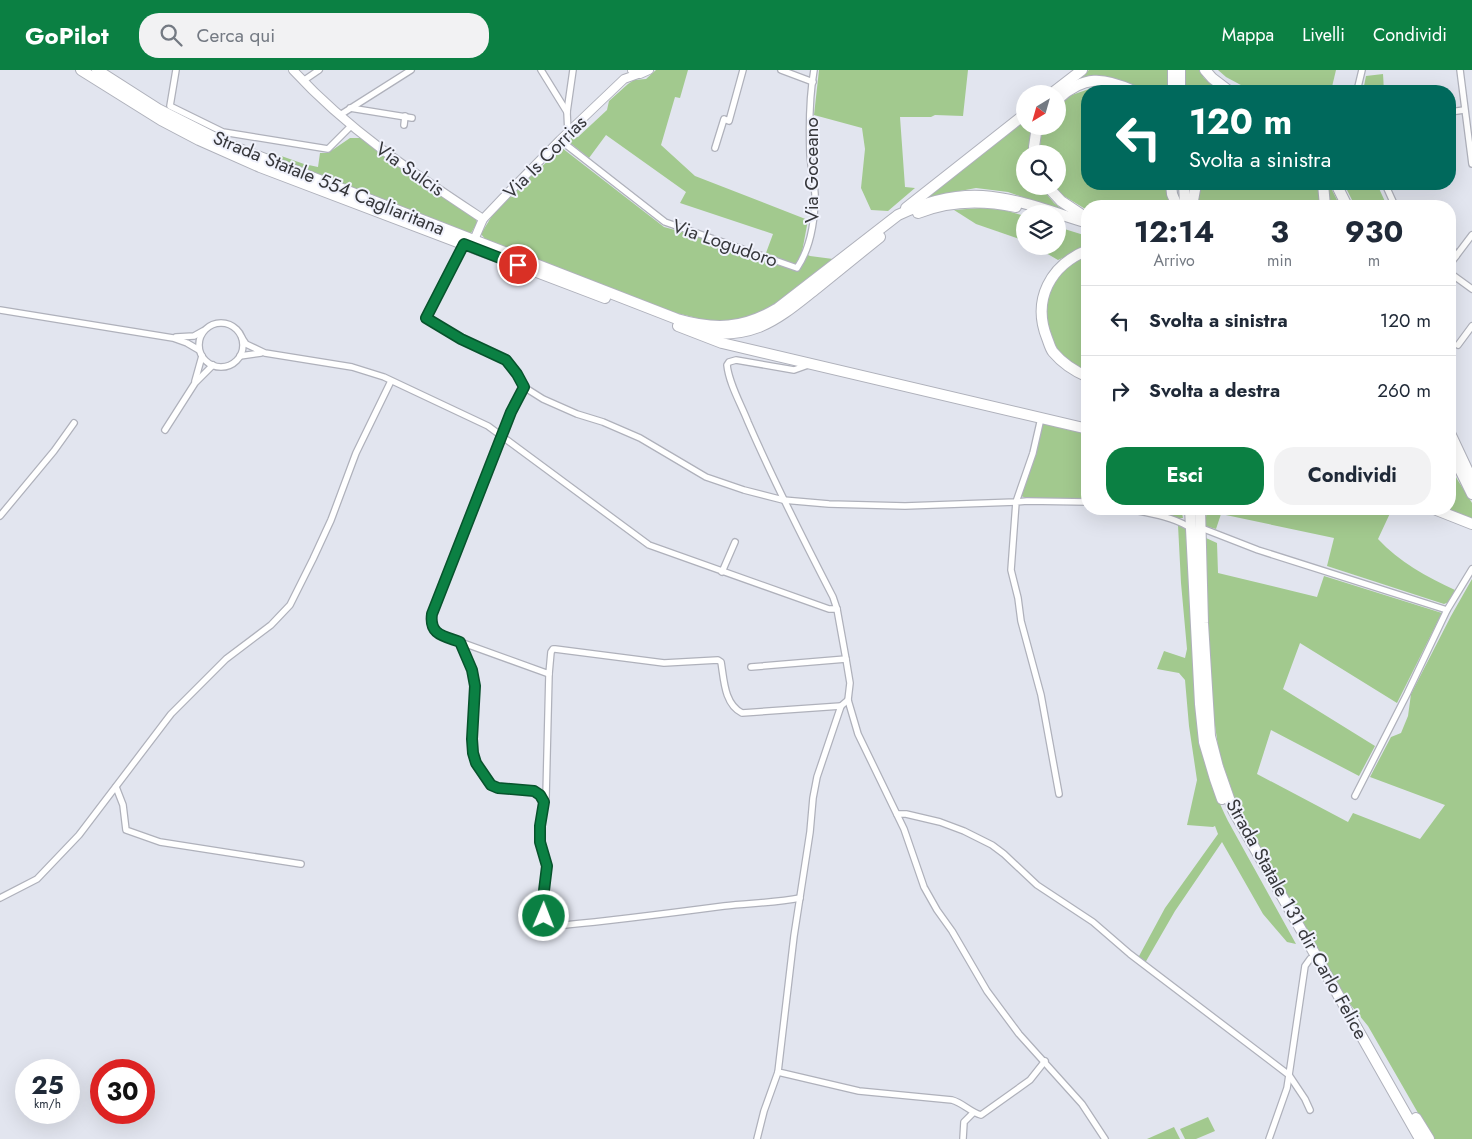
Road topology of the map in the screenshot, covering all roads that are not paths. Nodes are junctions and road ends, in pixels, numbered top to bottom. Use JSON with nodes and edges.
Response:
{"nodes":[{"id":1,"x":80,"y":70,"type":"edge"},
{"id":2,"x":97,"y":70,"type":"edge"},
{"id":3,"x":104,"y":70,"type":"edge"},
{"id":4,"x":176,"y":70,"type":"edge"},
{"id":5,"x":293,"y":70,"type":"edge"},
{"id":6,"x":319,"y":70,"type":"edge"},
{"id":7,"x":410,"y":70,"type":"edge"},
{"id":8,"x":541,"y":70,"type":"edge"},
{"id":9,"x":573,"y":70,"type":"edge"},
{"id":10,"x":628,"y":70,"type":"edge"},
{"id":11,"x":649,"y":70,"type":"edge"},
{"id":12,"x":744,"y":70,"type":"edge"},
{"id":13,"x":781,"y":70,"type":"edge"},
{"id":14,"x":814,"y":70,"type":"edge"},
{"id":15,"x":1082,"y":70,"type":"edge"},
{"id":16,"x":1172,"y":70,"type":"edge"},
{"id":17,"x":1180,"y":70,"type":"edge"},
{"id":18,"x":1205,"y":70,"type":"edge"},
{"id":19,"x":1362,"y":70,"type":"edge"},
{"id":20,"x":1460,"y":70,"type":"edge"},
{"id":21,"x":635,"y":72,"type":"edge"},
{"id":22,"x":624,"y":79,"type":"junction"},
{"id":23,"x":303,"y":80,"type":"junction"},
{"id":24,"x":813,"y":82,"type":"junction"},
{"id":25,"x":1063,"y":85,"type":"edge"},
{"id":26,"x":1121,"y":85,"type":"edge"},
{"id":27,"x":1173,"y":85,"type":"edge"},
{"id":28,"x":1180,"y":85,"type":"edge"},
{"id":29,"x":1221,"y":85,"type":"edge"},
{"id":30,"x":1358,"y":85,"type":"edge"},
{"id":31,"x":123,"y":87,"type":"junction"},
{"id":32,"x":1066,"y":91,"type":"edge"},
{"id":33,"x":350,"y":108,"type":"junction"},
{"id":34,"x":1464,"y":110,"type":"junction"},
{"id":35,"x":1456,"y":111,"type":"edge"},
{"id":36,"x":567,"y":112,"type":"junction"},
{"id":37,"x":340,"y":115,"type":"junction"},
{"id":38,"x":405,"y":116,"type":"junction"},
{"id":39,"x":412,"y":118,"type":"dead end"},
{"id":40,"x":1016,"y":121,"type":"edge"},
{"id":41,"x":404,"y":125,"type":"dead end"},
{"id":42,"x":351,"y":126,"type":"junction"},
{"id":43,"x":568,"y":133,"type":"junction"},
{"id":44,"x":1470,"y":134,"type":"edge"},
{"id":45,"x":560,"y":140,"type":"junction"},
{"id":46,"x":715,"y":148,"type":"dead end"},
{"id":47,"x":1472,"y":164,"type":"edge"},
{"id":48,"x":1055,"y":195,"type":"edge"},
{"id":49,"x":1016,"y":207,"type":"edge"},
{"id":50,"x":898,"y":216,"type":"junction"},
{"id":51,"x":1081,"y":216,"type":"edge"},
{"id":52,"x":484,"y":219,"type":"junction"},
{"id":53,"x":1081,"y":219,"type":"edge"},
{"id":54,"x":1066,"y":223,"type":"edge"},
{"id":55,"x":1081,"y":228,"type":"edge"},
{"id":56,"x":1472,"y":235,"type":"edge"},
{"id":57,"x":469,"y":242,"type":"junction"},
{"id":58,"x":1081,"y":253,"type":"edge"},
{"id":59,"x":1456,"y":256,"type":"edge"},
{"id":60,"x":797,"y":268,"type":"joint"},
{"id":61,"x":1456,"y":277,"type":"edge"},
{"id":62,"x":1472,"y":289,"type":"edge"},
{"id":63,"x":0,"y":310,"type":"edge"},
{"id":64,"x":678,"y":326,"type":"junction"},
{"id":65,"x":1472,"y":326,"type":"edge"},
{"id":66,"x":204,"y":330,"type":"junction"},
{"id":67,"x":174,"y":338,"type":"junction"},
{"id":68,"x":242,"y":338,"type":"junction"},
{"id":69,"x":1458,"y":345,"type":"dead end"},
{"id":70,"x":265,"y":352,"type":"junction"},
{"id":71,"x":201,"y":353,"type":"junction"},
{"id":72,"x":240,"y":356,"type":"junction"},
{"id":73,"x":812,"y":364,"type":"junction"},
{"id":74,"x":213,"y":365,"type":"junction"},
{"id":75,"x":1081,"y":374,"type":"edge"},
{"id":76,"x":391,"y":381,"type":"junction"},
{"id":77,"x":194,"y":383,"type":"junction"},
{"id":78,"x":524,"y":387,"type":"junction"},
{"id":79,"x":1041,"y":418,"type":"junction"},
{"id":80,"x":74,"y":423,"type":"dead end"},
{"id":81,"x":1081,"y":427,"type":"edge"},
{"id":82,"x":165,"y":430,"type":"dead end"},
{"id":83,"x":503,"y":436,"type":"junction"},
{"id":84,"x":1456,"y":446,"type":"edge"},
{"id":85,"x":1456,"y":462,"type":"edge"},
{"id":86,"x":1472,"y":480,"type":"edge"},
{"id":87,"x":1472,"y":494,"type":"edge"},
{"id":88,"x":783,"y":500,"type":"junction"},
{"id":89,"x":1016,"y":502,"type":"junction"},
{"id":90,"x":1081,"y":502,"type":"edge"},
{"id":91,"x":1153,"y":515,"type":"edge"},
{"id":92,"x":1190,"y":515,"type":"edge"},
{"id":93,"x":1201,"y":515,"type":"edge"},
{"id":94,"x":1449,"y":515,"type":"edge"},
{"id":95,"x":0,"y":516,"type":"edge"},
{"id":96,"x":1472,"y":524,"type":"edge"},
{"id":97,"x":1187,"y":526,"type":"dead end"},
{"id":98,"x":1204,"y":529,"type":"dead end"},
{"id":99,"x":735,"y":542,"type":"dead end"},
{"id":100,"x":1472,"y":569,"type":"edge"},
{"id":101,"x":722,"y":572,"type":"junction"},
{"id":102,"x":837,"y":609,"type":"junction"},
{"id":103,"x":1447,"y":610,"type":"junction"},
{"id":104,"x":460,"y":642,"type":"junction"},
{"id":105,"x":846,"y":659,"type":"junction"},
{"id":106,"x":751,"y":667,"type":"dead end"},
{"id":107,"x":549,"y":674,"type":"junction"},
{"id":108,"x":848,"y":700,"type":"junction"},
{"id":109,"x":841,"y":706,"type":"junction"},
{"id":110,"x":116,"y":787,"type":"junction"},
{"id":111,"x":1059,"y":794,"type":"dead end"},
{"id":112,"x":1356,"y":796,"type":"dead end"},
{"id":113,"x":544,"y":802,"type":"junction"},
{"id":114,"x":898,"y":814,"type":"junction"},
{"id":115,"x":300,"y":864,"type":"dead end"},
{"id":116,"x":0,"y":898,"type":"edge"},
{"id":117,"x":800,"y":898,"type":"junction"},
{"id":118,"x":1310,"y":959,"type":"junction"},
{"id":119,"x":1045,"y":1061,"type":"junction"},
{"id":120,"x":778,"y":1072,"type":"junction"},
{"id":121,"x":1289,"y":1076,"type":"junction"},
{"id":122,"x":1389,"y":1083,"type":"junction"},
{"id":123,"x":1310,"y":1110,"type":"dead end"},
{"id":124,"x":973,"y":1113,"type":"junction"},
{"id":125,"x":756,"y":1139,"type":"edge"},
{"id":126,"x":963,"y":1139,"type":"edge"},
{"id":127,"x":1105,"y":1139,"type":"edge"},
{"id":128,"x":1270,"y":1139,"type":"edge"},
{"id":129,"x":1413,"y":1139,"type":"edge"},
{"id":130,"x":1420,"y":1139,"type":"edge"},
{"id":131,"x":1429,"y":1139,"type":"edge"}],
"edges":[{"from":1,"to":57,"type":"highway","name":"Strada Statale 554 Cagliaritana"},
{"from":2,"to":31,"type":"highway","name":"Strada Statale 554 Cagliaritana"},
{"from":3,"to":31,"type":"highway"},
{"from":4,"to":42,"type":"street"},
{"from":5,"to":23,"type":"street","name":"Via Sulcis"},
{"from":6,"to":23,"type":"street"},
{"from":7,"to":33,"type":"street"},
{"from":8,"to":36,"type":"street"},
{"from":9,"to":36,"type":"street"},
{"from":10,"to":22,"type":"street","name":"Via Is Corrias"},
{"from":11,"to":21,"type":"street","name":"Via Is Corrias"},
{"from":12,"to":46,"type":"street"},
{"from":13,"to":24,"type":"street"},
{"from":14,"to":24,"type":"street","name":"Via Goceano"},
{"from":15,"to":25,"type":"highway"},
{"from":16,"to":27,"type":"highway"},
{"from":17,"to":28,"type":"highway"},
{"from":18,"to":29,"type":"highway"},
{"from":19,"to":30,"type":"street"},
{"from":20,"to":34,"type":"street"},
{"from":21,"to":22,"type":"street","name":"Via Is Corrias"},
{"from":22,"to":43,"type":"street","name":"Via Is Corrias"},
{"from":23,"to":37,"type":"street","name":"Via Sulcis"},
{"from":24,"to":60,"type":"street","name":"Via Goceano"},
{"from":26,"to":32,"type":"highway"},
{"from":31,"to":57,"type":"highway","name":"Strada Statale 554 Cagliaritana"},
{"from":33,"to":37,"type":"street"},
{"from":33,"to":38,"type":"street"},
{"from":34,"to":35,"type":"street"},
{"from":34,"to":44,"type":"street"},
{"from":36,"to":43,"type":"street"},
{"from":37,"to":42,"type":"street","name":"Via Sulcis"},
{"from":38,"to":39,"type":"street"},
{"from":38,"to":41,"type":"street"},
{"from":40,"to":50,"type":"highway"},
{"from":42,"to":52,"type":"street","name":"Via Sulcis"},
{"from":43,"to":45,"type":"street","name":"Via Is Corrias"},
{"from":44,"to":47,"type":"street"},
{"from":45,"to":52,"type":"street","name":"Via Is Corrias"},
{"from":45,"to":60,"type":"street","name":"Via Logudoro"},
{"from":48,"to":51,"type":"highway"},
{"from":49,"to":64,"type":"highway","name":"Strada Statale 554 Cagliaritana"},
{"from":50,"to":53,"type":"highway","name":"Strada Statale 554 Cagliaritana"},
{"from":50,"to":57,"type":"highway","name":"Strada Statale 554 Cagliaritana"},
{"from":52,"to":57,"type":"street","name":"Via Is Corrias"},
{"from":54,"to":55,"type":"highway"},
{"from":56,"to":59,"type":"street"},
{"from":57,"to":64,"type":"highway","name":"Strada Statale 554 Cagliaritana"},
{"from":57,"to":78,"type":"street"},
{"from":58,"to":75,"type":"highway"},
{"from":61,"to":62,"type":"street"},
{"from":63,"to":67,"type":"street"},
{"from":64,"to":73,"type":"highway"},
{"from":65,"to":69,"type":"street"},
{"from":66,"to":67,"type":"street"},
{"from":66,"to":68,"type":"street"},
{"from":66,"to":71,"type":"street"},
{"from":67,"to":71,"type":"street"},
{"from":68,"to":70,"type":"street"},
{"from":68,"to":72,"type":"street"},
{"from":70,"to":72,"type":"street"},
{"from":70,"to":76,"type":"street"},
{"from":71,"to":74,"type":"street"},
{"from":71,"to":77,"type":"street"},
{"from":72,"to":74,"type":"street"},
{"from":73,"to":79,"type":"highway"},
{"from":73,"to":88,"type":"street"},
{"from":74,"to":77,"type":"street"},
{"from":76,"to":83,"type":"street"},
{"from":76,"to":110,"type":"street"},
{"from":77,"to":82,"type":"street"},
{"from":78,"to":83,"type":"street"},
{"from":78,"to":88,"type":"street"},
{"from":79,"to":81,"type":"highway"},
{"from":79,"to":89,"type":"street"},
{"from":80,"to":95,"type":"street"},
{"from":83,"to":101,"type":"street"},
{"from":83,"to":104,"type":"street"},
{"from":84,"to":86,"type":"highway"},
{"from":85,"to":87,"type":"highway"},
{"from":88,"to":89,"type":"street"},
{"from":88,"to":102,"type":"street"},
{"from":89,"to":90,"type":"street"},
{"from":89,"to":111,"type":"street"},
{"from":91,"to":97,"type":"street"},
{"from":92,"to":118,"type":"highway","name":"Strada Statale 131 dir Carlo Felice"},
{"from":93,"to":122,"type":"highway","name":"Strada Statale 131 dir Carlo Felice"},
{"from":94,"to":96,"type":"highway"},
{"from":98,"to":103,"type":"street"},
{"from":99,"to":101,"type":"street"},
{"from":100,"to":103,"type":"street"},
{"from":101,"to":102,"type":"street"},
{"from":102,"to":105,"type":"street"},
{"from":103,"to":112,"type":"street"},
{"from":104,"to":107,"type":"street"},
{"from":104,"to":113,"type":"street"},
{"from":105,"to":106,"type":"street"},
{"from":105,"to":108,"type":"street"},
{"from":107,"to":109,"type":"street"},
{"from":107,"to":113,"type":"street"},
{"from":108,"to":109,"type":"street"},
{"from":108,"to":114,"type":"street"},
{"from":109,"to":117,"type":"street"},
{"from":110,"to":115,"type":"street"},
{"from":110,"to":116,"type":"street"},
{"from":113,"to":117,"type":"street"},
{"from":114,"to":119,"type":"street"},
{"from":114,"to":121,"type":"street"},
{"from":117,"to":120,"type":"street"},
{"from":118,"to":121,"type":"street"},
{"from":118,"to":129,"type":"highway","name":"Strada Statale 131 dir Carlo Felice"},
{"from":119,"to":124,"type":"street"},
{"from":119,"to":127,"type":"street"},
{"from":120,"to":124,"type":"street"},
{"from":120,"to":125,"type":"street"},
{"from":121,"to":123,"type":"street"},
{"from":121,"to":128,"type":"street"},
{"from":122,"to":130,"type":"highway","name":"Strada Statale 131 dir Carlo Felice"},
{"from":122,"to":131,"type":"highway"},
{"from":124,"to":126,"type":"street"}]}
